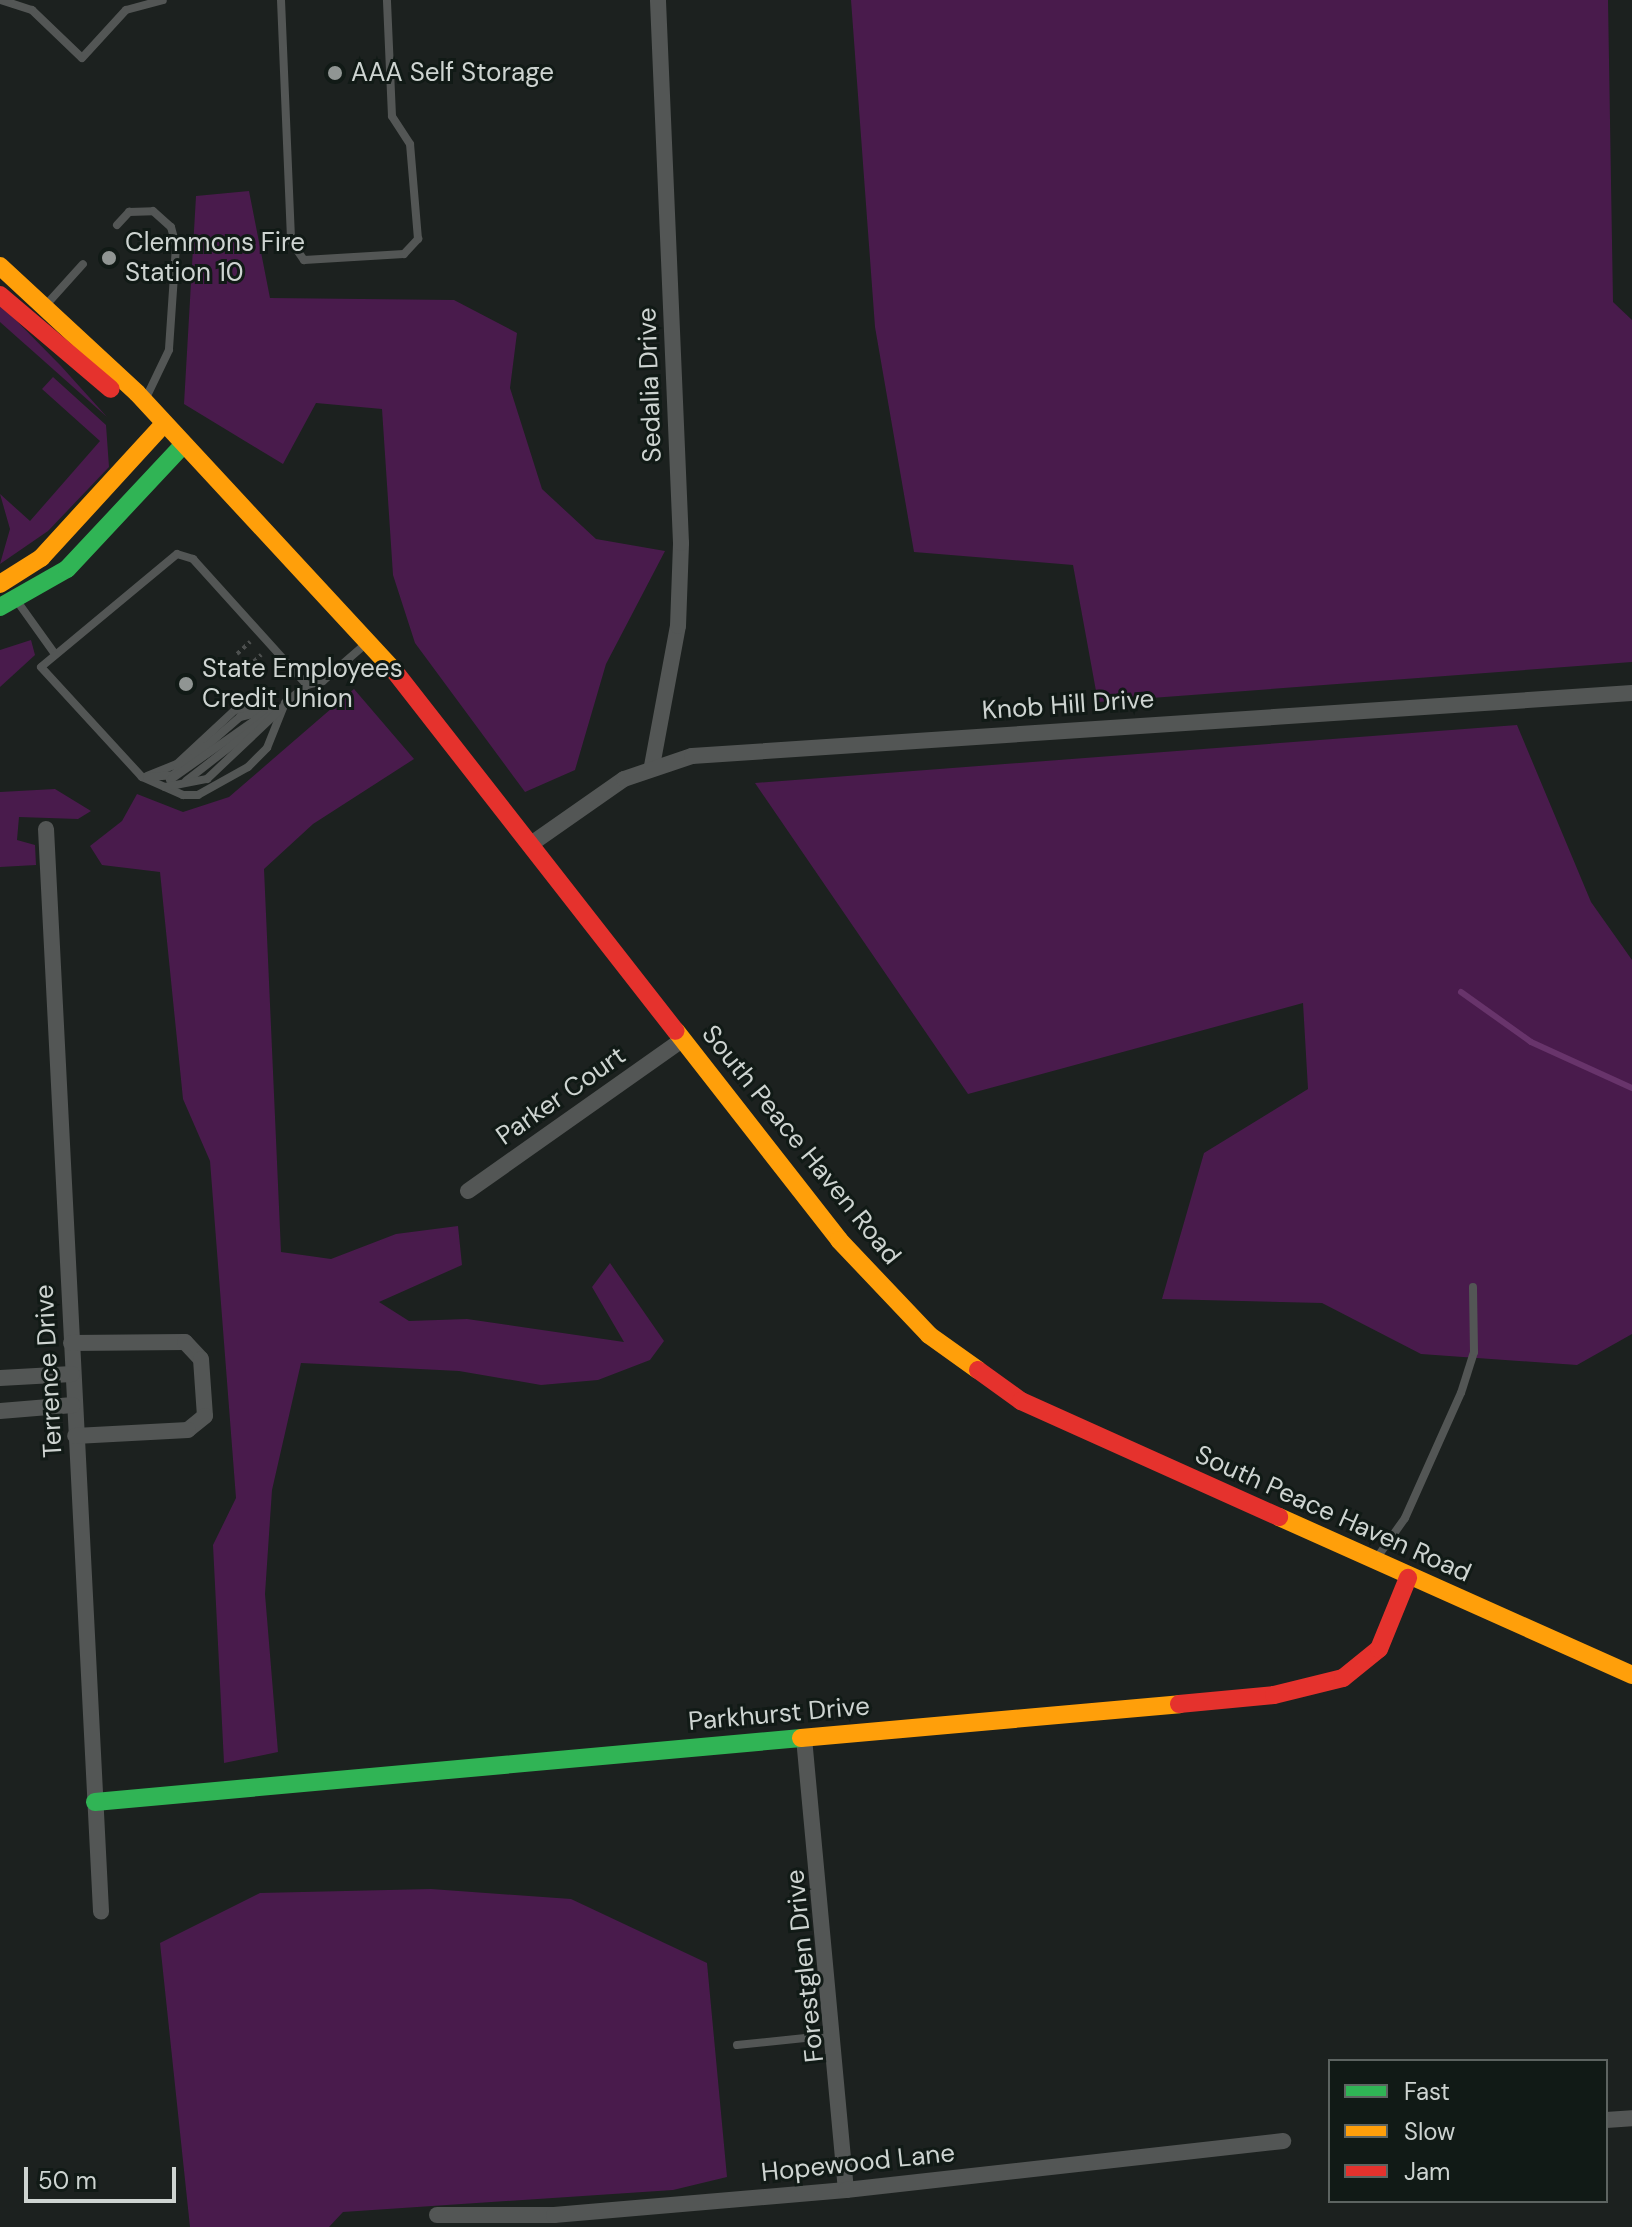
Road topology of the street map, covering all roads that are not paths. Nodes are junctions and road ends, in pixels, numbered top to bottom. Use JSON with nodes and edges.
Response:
{"nodes":[{"id":1,"x":1,"y":0,"type":"edge"},
{"id":2,"x":163,"y":0,"type":"edge"},
{"id":3,"x":281,"y":0,"type":"edge"},
{"id":4,"x":387,"y":0,"type":"edge"},
{"id":5,"x":658,"y":0,"type":"edge"},
{"id":6,"x":117,"y":225,"type":"dead end"},
{"id":7,"x":83,"y":264,"type":"dead end"},
{"id":8,"x":0,"y":266,"type":"edge"},
{"id":9,"x":0,"y":295,"type":"edge"},
{"id":10,"x":45,"y":306,"type":"junction"},
{"id":11,"x":31,"y":321,"type":"junction"},
{"id":12,"x":140,"y":406,"type":"junction"},
{"id":13,"x":162,"y":426,"type":"junction"},
{"id":14,"x":182,"y":446,"type":"junction"},
{"id":15,"x":0,"y":584,"type":"edge"},
{"id":16,"x":8,"y":604,"type":"edge"},
{"id":17,"x":370,"y":640,"type":"junction"},
{"id":18,"x":55,"y":654,"type":"junction"},
{"id":19,"x":307,"y":685,"type":"junction"},
{"id":20,"x":1632,"y":693,"type":"edge"},
{"id":21,"x":285,"y":703,"type":"junction"},
{"id":22,"x":652,"y":766,"type":"junction"},
{"id":23,"x":142,"y":777,"type":"junction"},
{"id":24,"x":46,"y":829,"type":"dead end"},
{"id":25,"x":531,"y":844,"type":"junction"},
{"id":26,"x":681,"y":1041,"type":"junction"},
{"id":27,"x":468,"y":1191,"type":"dead end"},
{"id":28,"x":1473,"y":1287,"type":"dead end"},
{"id":29,"x":71,"y":1343,"type":"junction"},
{"id":30,"x":72,"y":1374,"type":"junction"},
{"id":31,"x":0,"y":1378,"type":"edge"},
{"id":32,"x":73,"y":1405,"type":"junction"},
{"id":33,"x":0,"y":1411,"type":"edge"},
{"id":34,"x":75,"y":1436,"type":"junction"},
{"id":35,"x":1374,"y":1562,"type":"junction"},
{"id":36,"x":1408,"y":1578,"type":"junction"},
{"id":37,"x":1632,"y":1675,"type":"edge"},
{"id":38,"x":804,"y":1738,"type":"junction"},
{"id":39,"x":95,"y":1802,"type":"junction"},
{"id":40,"x":101,"y":1912,"type":"dead end"},
{"id":41,"x":837,"y":2034,"type":"junction"},
{"id":42,"x":737,"y":2045,"type":"dead end"},
{"id":43,"x":1632,"y":2118,"type":"edge"},
{"id":44,"x":1608,"y":2120,"type":"edge"},
{"id":45,"x":1283,"y":2141,"type":"dead end"},
{"id":46,"x":846,"y":2190,"type":"junction"},
{"id":47,"x":437,"y":2215,"type":"dead end"}],
"edges":[{"from":1,"to":2,"type":"lane"},
{"from":3,"to":4,"type":"lane"},
{"from":5,"to":22,"type":"street","name":"Sedalia Drive"},
{"from":6,"to":12,"type":"lane"},
{"from":7,"to":10,"type":"lane"},
{"from":8,"to":10,"type":"main road","name":"South Peace Haven Road"},
{"from":9,"to":11,"type":"main road","name":"South Peace Haven Road"},
{"from":10,"to":11,"type":"lane"},
{"from":10,"to":12,"type":"main road","name":"South Peace Haven Road"},
{"from":11,"to":12,"type":"main road","name":"South Peace Haven Road"},
{"from":12,"to":13,"type":"main road","name":"South Peace Haven Road"},
{"from":13,"to":14,"type":"main road","name":"South Peace Haven Road"},
{"from":13,"to":15,"type":"main road"},
{"from":14,"to":16,"type":"main road"},
{"from":14,"to":17,"type":"main road","name":"South Peace Haven Road"},
{"from":16,"to":18,"type":"lane"},
{"from":17,"to":19,"type":"lane"},
{"from":17,"to":25,"type":"main road","name":"South Peace Haven Road"},
{"from":18,"to":19,"type":"lane"},
{"from":18,"to":23,"type":"lane"},
{"from":19,"to":21,"type":"lane"},
{"from":20,"to":22,"type":"street","name":"Knob Hill Drive"},
{"from":21,"to":23,"type":"lane"},
{"from":21,"to":23,"type":"lane"},
{"from":21,"to":23,"type":"lane"},
{"from":21,"to":23,"type":"lane"},
{"from":22,"to":25,"type":"street","name":"Knob Hill Drive"},
{"from":24,"to":29,"type":"street","name":"Terrence Drive"},
{"from":25,"to":26,"type":"main road","name":"South Peace Haven Road"},
{"from":26,"to":27,"type":"street","name":"Parker Court"},
{"from":26,"to":35,"type":"main road","name":"South Peace Haven Road"},
{"from":28,"to":35,"type":"lane"},
{"from":29,"to":30,"type":"street","name":"Terrence Drive"},
{"from":29,"to":34,"type":"street"},
{"from":30,"to":31,"type":"street"},
{"from":30,"to":32,"type":"street","name":"Terrence Drive"},
{"from":32,"to":33,"type":"street"},
{"from":32,"to":34,"type":"street","name":"Terrence Drive"},
{"from":34,"to":39,"type":"street","name":"Terrence Drive"},
{"from":35,"to":36,"type":"main road","name":"South Peace Haven Road"},
{"from":36,"to":37,"type":"main road","name":"South Peace Haven Road"},
{"from":36,"to":38,"type":"main road","name":"Parkhurst Drive"},
{"from":38,"to":39,"type":"main road","name":"Parkhurst Drive"},
{"from":38,"to":41,"type":"street","name":"Forestglen Drive"},
{"from":39,"to":40,"type":"street","name":"Terrence Drive"},
{"from":41,"to":42,"type":"lane"},
{"from":41,"to":46,"type":"street","name":"Forestglen Drive"},
{"from":43,"to":44,"type":"street"},
{"from":45,"to":46,"type":"street","name":"Hopewood Lane"},
{"from":46,"to":47,"type":"street","name":"Hopewood Lane"}]}
